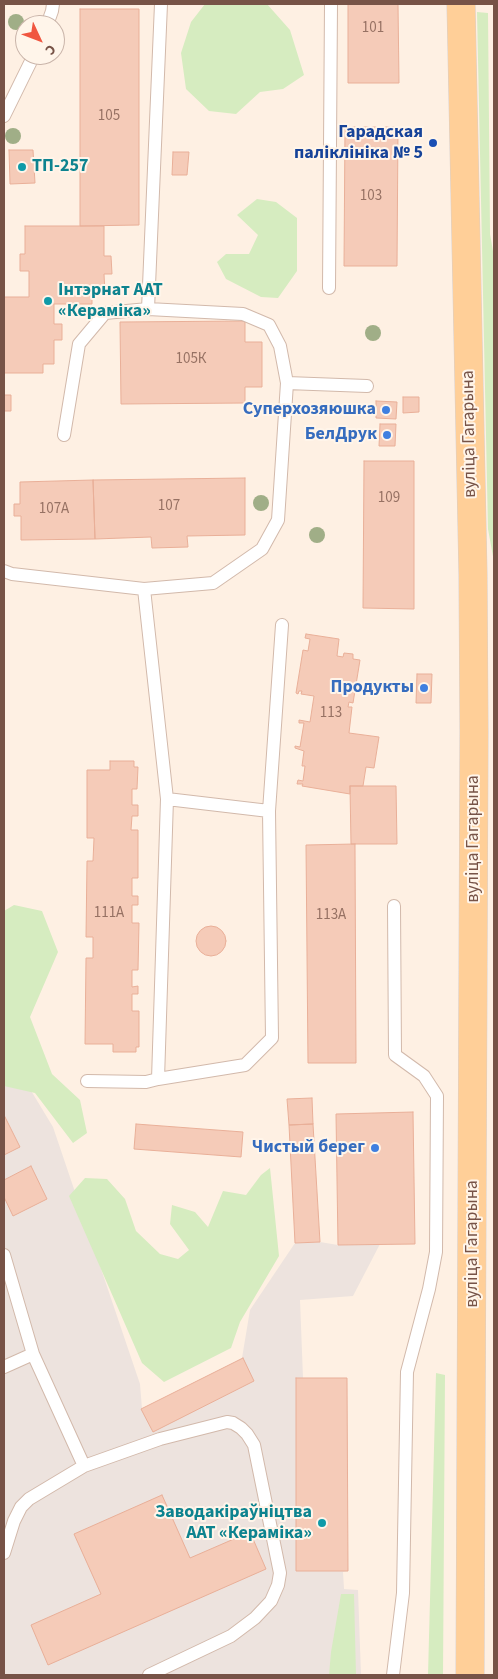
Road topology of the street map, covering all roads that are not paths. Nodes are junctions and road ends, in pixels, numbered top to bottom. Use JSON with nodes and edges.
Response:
{"nodes":[{"id":1,"x":161,"y":4,"type":"edge"},
{"id":2,"x":331,"y":4,"type":"edge"},
{"id":3,"x":461,"y":4,"type":"edge"},
{"id":4,"x":29,"y":65,"type":"edge"},
{"id":5,"x":4,"y":116,"type":"edge"},
{"id":6,"x":329,"y":288,"type":"dead end"},
{"id":7,"x":148,"y":309,"type":"junction"},
{"id":8,"x":287,"y":383,"type":"junction"},
{"id":9,"x":367,"y":386,"type":"dead end"},
{"id":10,"x":64,"y":435,"type":"dead end"},
{"id":11,"x":4,"y":571,"type":"edge"},
{"id":12,"x":144,"y":589,"type":"junction"},
{"id":13,"x":282,"y":624,"type":"dead end"},
{"id":14,"x":484,"y":732,"type":"edge"},
{"id":15,"x":168,"y":799,"type":"junction"},
{"id":16,"x":269,"y":811,"type":"junction"},
{"id":17,"x":394,"y":906,"type":"dead end"},
{"id":18,"x":158,"y":1079,"type":"junction"},
{"id":19,"x":88,"y":1081,"type":"dead end"},
{"id":20,"x":4,"y":1255,"type":"edge"},
{"id":21,"x":33,"y":1354,"type":"junction"},
{"id":22,"x":4,"y":1367,"type":"edge"},
{"id":23,"x":84,"y":1466,"type":"junction"},
{"id":24,"x":4,"y":1553,"type":"edge"},
{"id":25,"x":149,"y":1675,"type":"edge"},
{"id":26,"x":393,"y":1675,"type":"edge"},
{"id":27,"x":470,"y":1675,"type":"edge"}],
"edges":[{"from":1,"to":7,"type":"lane"},
{"from":2,"to":6,"type":"lane"},
{"from":3,"to":14,"type":"main road","name":"вуліца Гагарына"},
{"from":4,"to":5,"type":"lane"},
{"from":7,"to":8,"type":"lane"},
{"from":7,"to":10,"type":"lane"},
{"from":8,"to":9,"type":"lane"},
{"from":8,"to":12,"type":"lane"},
{"from":11,"to":12,"type":"lane"},
{"from":12,"to":15,"type":"lane"},
{"from":13,"to":16,"type":"lane"},
{"from":14,"to":27,"type":"main road","name":"вуліца Гагарына"},
{"from":15,"to":16,"type":"lane"},
{"from":15,"to":18,"type":"lane"},
{"from":16,"to":18,"type":"lane"},
{"from":17,"to":26,"type":"lane"},
{"from":18,"to":19,"type":"lane"},
{"from":20,"to":21,"type":"lane"},
{"from":21,"to":22,"type":"lane"},
{"from":21,"to":23,"type":"lane"},
{"from":23,"to":24,"type":"lane"},
{"from":23,"to":25,"type":"lane"}]}
